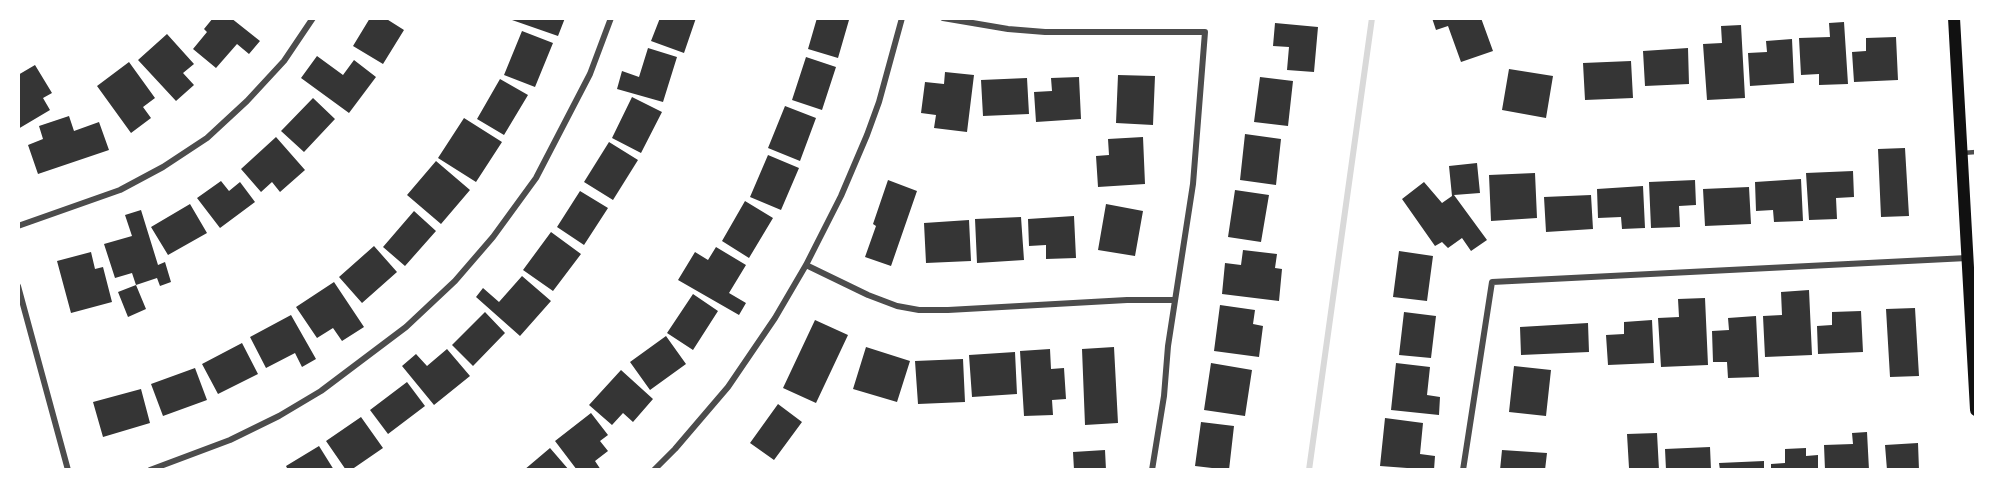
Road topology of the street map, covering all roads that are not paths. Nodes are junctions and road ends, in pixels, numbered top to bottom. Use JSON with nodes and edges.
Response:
{"nodes":[{"id":1,"x":313,"y":18,"type":"edge"},
{"id":2,"x":611,"y":18,"type":"edge"},
{"id":3,"x":902,"y":18,"type":"edge"},
{"id":4,"x":943,"y":18,"type":"edge"},
{"id":5,"x":1954,"y":18,"type":"edge"},
{"id":6,"x":1976,"y":152,"type":"edge"},
{"id":7,"x":1962,"y":153,"type":"junction"},
{"id":8,"x":18,"y":226,"type":"edge"},
{"id":9,"x":1967,"y":258,"type":"junction"},
{"id":10,"x":806,"y":265,"type":"junction"},
{"id":11,"x":18,"y":286,"type":"edge"},
{"id":12,"x":1175,"y":300,"type":"junction"},
{"id":13,"x":1976,"y":397,"type":"edge"},
{"id":14,"x":1976,"y":410,"type":"edge"},
{"id":15,"x":68,"y":470,"type":"edge"},
{"id":16,"x":150,"y":470,"type":"edge"},
{"id":17,"x":654,"y":470,"type":"edge"},
{"id":18,"x":1152,"y":470,"type":"edge"},
{"id":19,"x":1463,"y":470,"type":"edge"}],
"edges":[{"from":1,"to":8,"type":"street"},
{"from":2,"to":16,"type":"street"},
{"from":3,"to":10,"type":"street"},
{"from":4,"to":12,"type":"street"},
{"from":5,"to":7,"type":"main road"},
{"from":6,"to":7,"type":"lane"},
{"from":7,"to":9,"type":"main road"},
{"from":9,"to":13,"type":"main road"},
{"from":9,"to":19,"type":"street"},
{"from":10,"to":12,"type":"street"},
{"from":10,"to":17,"type":"street"},
{"from":11,"to":15,"type":"street"},
{"from":12,"to":18,"type":"street"},
{"from":13,"to":14,"type":"main road"}]}
